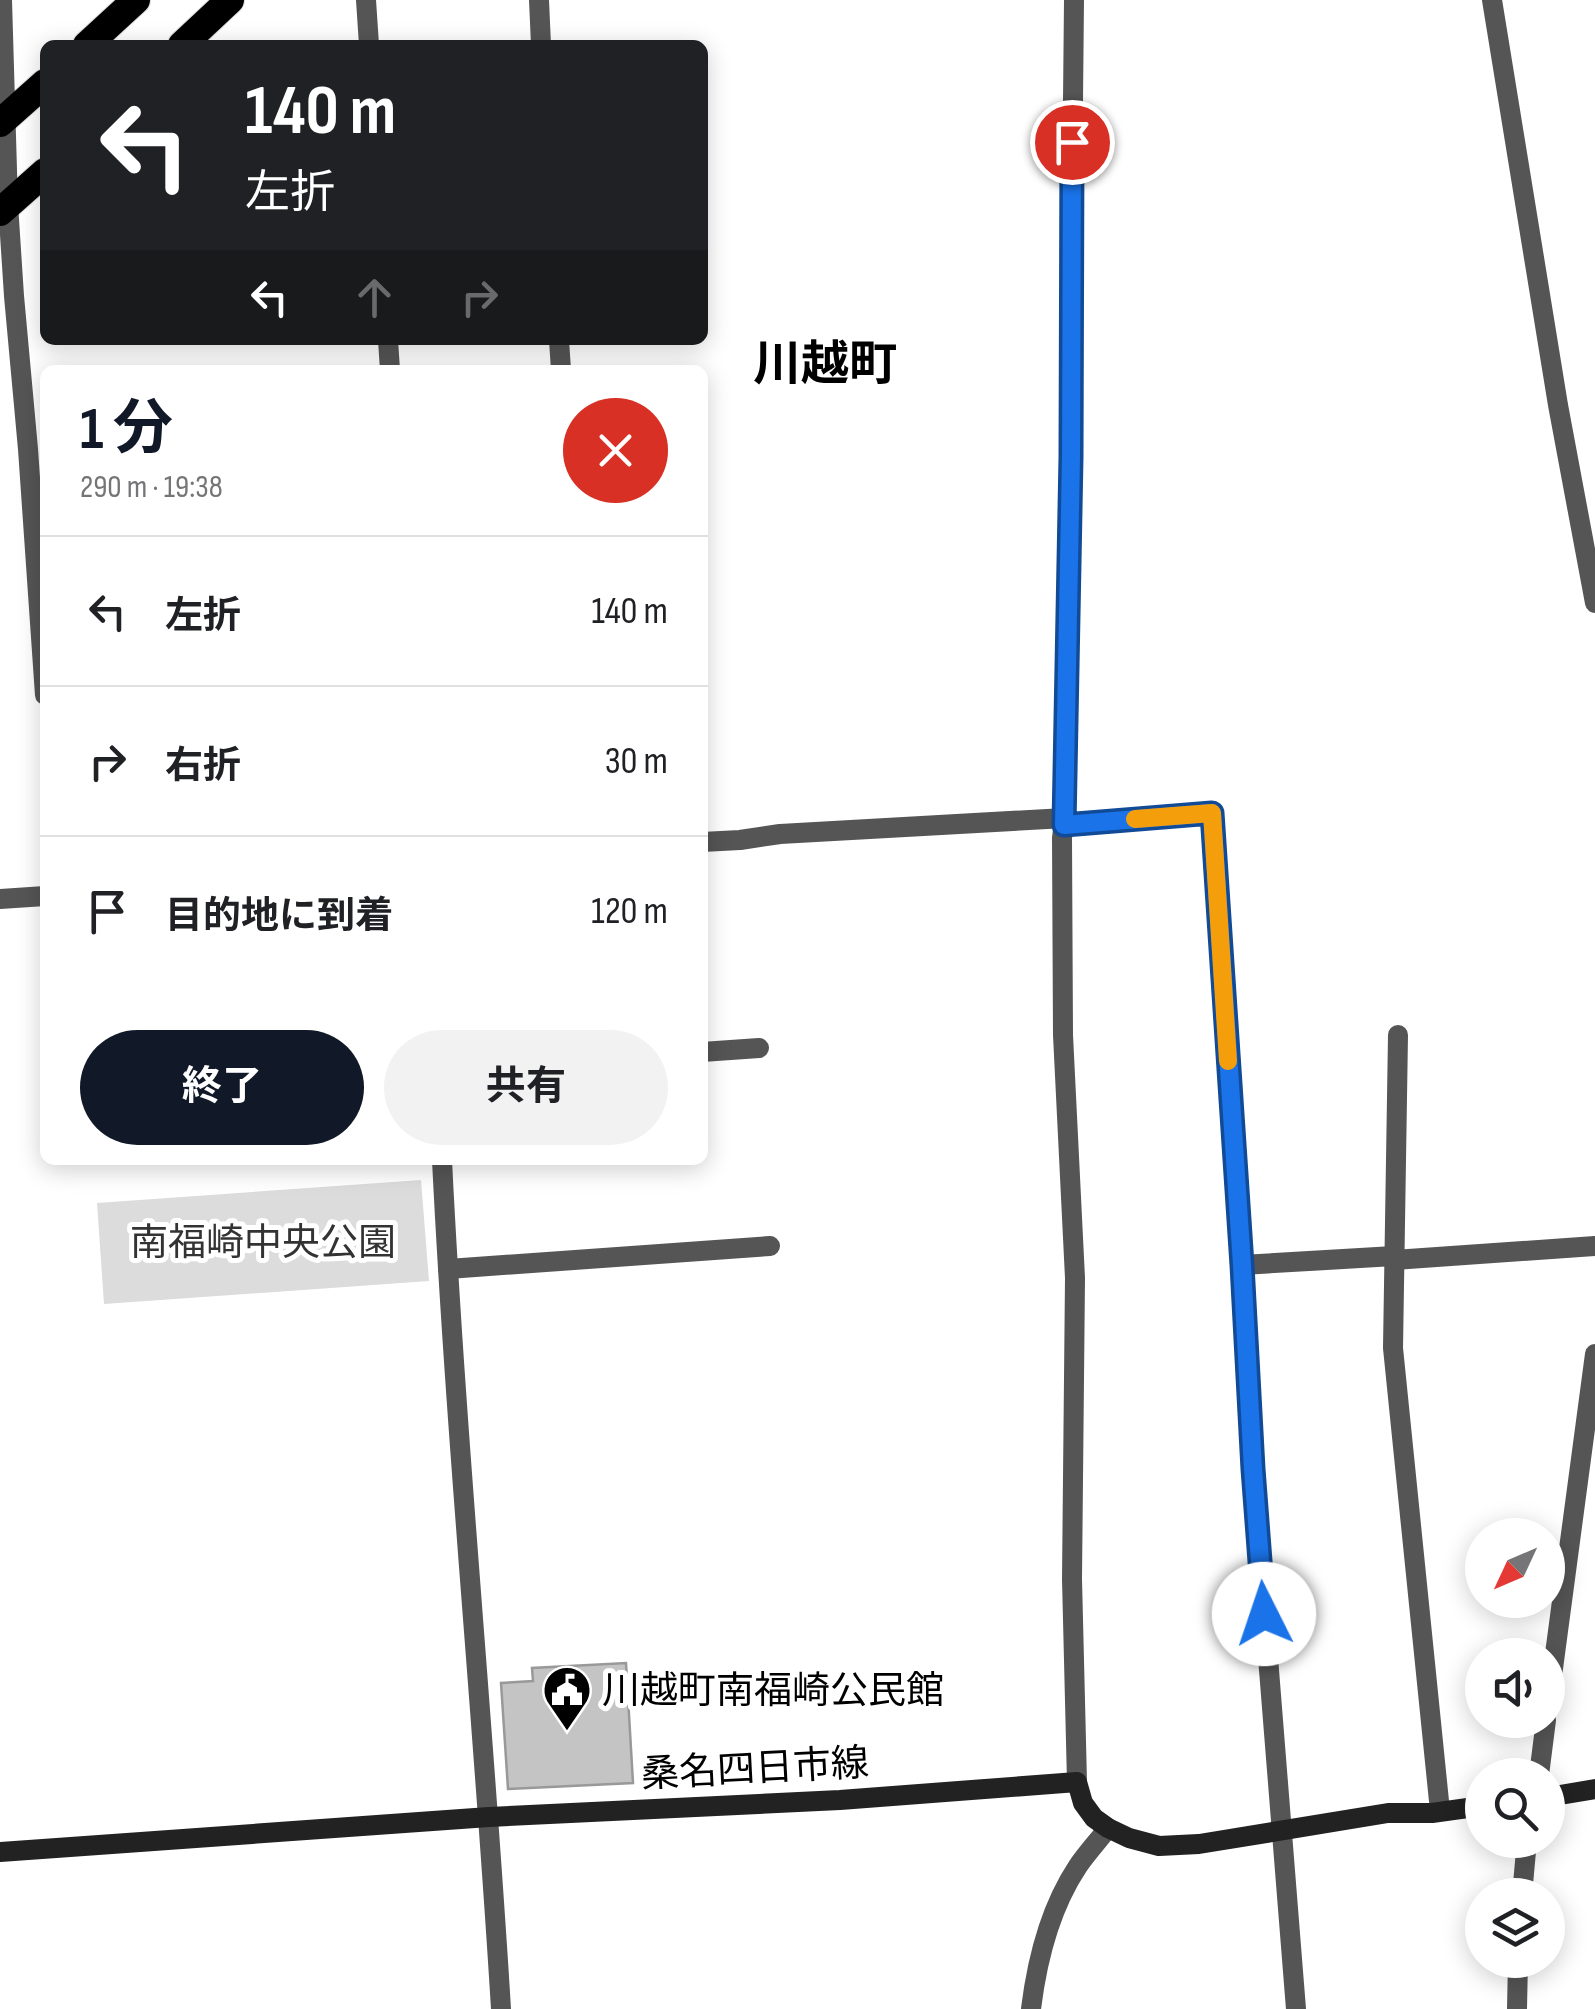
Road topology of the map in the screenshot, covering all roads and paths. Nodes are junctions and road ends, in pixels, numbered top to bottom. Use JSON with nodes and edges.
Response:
{"nodes":[{"id":1,"x":2,"y":0,"type":"edge"},
{"id":2,"x":136,"y":0,"type":"edge"},
{"id":3,"x":230,"y":0,"type":"edge"},
{"id":4,"x":366,"y":0,"type":"edge"},
{"id":5,"x":539,"y":0,"type":"edge"},
{"id":6,"x":1074,"y":0,"type":"edge"},
{"id":7,"x":1492,"y":0,"type":"edge"},
{"id":8,"x":92,"y":40,"type":"edge"},
{"id":9,"x":187,"y":40,"type":"edge"},
{"id":10,"x":369,"y":40,"type":"edge"},
{"id":11,"x":542,"y":40,"type":"edge"},
{"id":12,"x":40,"y":88,"type":"edge"},
{"id":13,"x":3,"y":121,"type":"edge"},
{"id":14,"x":40,"y":176,"type":"edge"},
{"id":15,"x":4,"y":208,"type":"edge"},
{"id":16,"x":37,"y":449,"type":"edge"},
{"id":17,"x":40,"y":542,"type":"edge"},
{"id":18,"x":1595,"y":604,"type":"edge"},
{"id":19,"x":1065,"y":821,"type":"junction"},
{"id":20,"x":708,"y":842,"type":"edge"},
{"id":21,"x":40,"y":896,"type":"edge"},
{"id":22,"x":0,"y":899,"type":"edge"},
{"id":23,"x":1398,"y":1036,"type":"dead end"},
{"id":24,"x":759,"y":1048,"type":"dead end"},
{"id":25,"x":708,"y":1052,"type":"edge"},
{"id":26,"x":442,"y":1165,"type":"edge"},
{"id":27,"x":770,"y":1246,"type":"dead end"},
{"id":28,"x":1595,"y":1246,"type":"edge"},
{"id":29,"x":1394,"y":1258,"type":"junction"},
{"id":30,"x":1242,"y":1265,"type":"junction"},
{"id":31,"x":448,"y":1269,"type":"junction"},
{"id":32,"x":1595,"y":1354,"type":"edge"},
{"id":33,"x":1557,"y":1638,"type":"edge"},
{"id":34,"x":1077,"y":1782,"type":"junction"},
{"id":35,"x":1595,"y":1788,"type":"edge"},
{"id":36,"x":1565,"y":1794,"type":"edge"},
{"id":37,"x":1465,"y":1808,"type":"edge"},
{"id":38,"x":1440,"y":1811,"type":"junction"},
{"id":39,"x":490,"y":1816,"type":"junction"},
{"id":40,"x":1108,"y":1828,"type":"junction"},
{"id":41,"x":1282,"y":1831,"type":"junction"},
{"id":42,"x":0,"y":1852,"type":"edge"},
{"id":43,"x":1518,"y":1978,"type":"edge"},
{"id":44,"x":501,"y":2009,"type":"edge"},
{"id":45,"x":1032,"y":2009,"type":"edge"},
{"id":46,"x":1296,"y":2009,"type":"edge"},
{"id":47,"x":1518,"y":2009,"type":"edge"}],
"edges":[{"from":1,"to":13,"type":"street"},
{"from":2,"to":8,"type":"highway"},
{"from":3,"to":9,"type":"highway"},
{"from":4,"to":10,"type":"street"},
{"from":5,"to":11,"type":"street"},
{"from":6,"to":19,"type":"street"},
{"from":7,"to":18,"type":"street"},
{"from":12,"to":13,"type":"highway"},
{"from":13,"to":15,"type":"street"},
{"from":14,"to":15,"type":"highway"},
{"from":15,"to":16,"type":"street"},
{"from":16,"to":17,"type":"street"},
{"from":19,"to":20,"type":"street"},
{"from":19,"to":30,"type":"street"},
{"from":19,"to":34,"type":"street"},
{"from":21,"to":22,"type":"street"},
{"from":23,"to":29,"type":"street"},
{"from":24,"to":25,"type":"street"},
{"from":26,"to":31,"type":"street"},
{"from":27,"to":31,"type":"street"},
{"from":28,"to":29,"type":"street"},
{"from":29,"to":30,"type":"street"},
{"from":29,"to":38,"type":"street"},
{"from":30,"to":41,"type":"street"},
{"from":31,"to":39,"type":"street"},
{"from":32,"to":33,"type":"street"},
{"from":34,"to":39,"type":"main road","name":"桑名四日市線"},
{"from":34,"to":40,"type":"main road"},
{"from":35,"to":36,"type":"main road"},
{"from":37,"to":38,"type":"main road"},
{"from":38,"to":41,"type":"main road"},
{"from":39,"to":42,"type":"main road","name":"桑名四日市線"},
{"from":39,"to":44,"type":"street"},
{"from":40,"to":41,"type":"main road"},
{"from":40,"to":45,"type":"street"},
{"from":41,"to":46,"type":"street"},
{"from":43,"to":47,"type":"street"}]}
